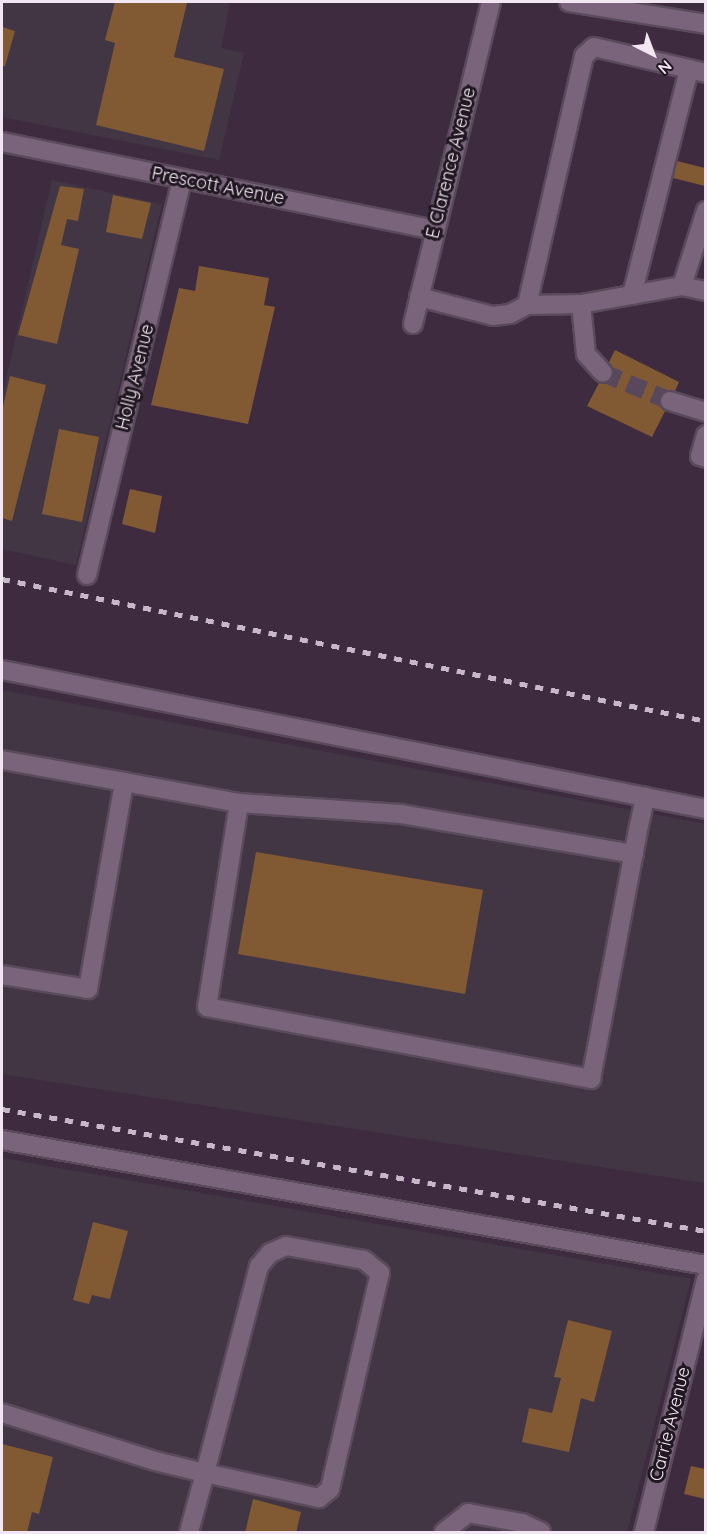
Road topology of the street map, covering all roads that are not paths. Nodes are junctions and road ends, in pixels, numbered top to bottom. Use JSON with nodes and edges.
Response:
{"nodes":[{"id":1,"x":491,"y":2,"type":"edge"},
{"id":2,"x":569,"y":2,"type":"edge"},
{"id":3,"x":705,"y":24,"type":"edge"},
{"id":4,"x":697,"y":71,"type":"edge"},
{"id":5,"x":2,"y":142,"type":"edge"},
{"id":6,"x":183,"y":179,"type":"junction"},
{"id":7,"x":705,"y":211,"type":"edge"},
{"id":8,"x":435,"y":230,"type":"junction"},
{"id":9,"x":682,"y":286,"type":"junction"},
{"id":10,"x":705,"y":291,"type":"edge"},
{"id":11,"x":632,"y":295,"type":"junction"},
{"id":12,"x":418,"y":297,"type":"junction"},
{"id":13,"x":581,"y":304,"type":"junction"},
{"id":14,"x":527,"y":305,"type":"junction"},
{"id":15,"x":413,"y":324,"type":"dead end"},
{"id":16,"x":603,"y":373,"type":"tunnel mouth"},
{"id":17,"x":670,"y":401,"type":"tunnel mouth"},
{"id":18,"x":705,"y":412,"type":"edge"},
{"id":19,"x":705,"y":435,"type":"edge"},
{"id":20,"x":705,"y":458,"type":"edge"},
{"id":21,"x":87,"y":575,"type":"dead end"},
{"id":22,"x":2,"y":670,"type":"edge"},
{"id":23,"x":2,"y":760,"type":"edge"},
{"id":24,"x":124,"y":782,"type":"junction"},
{"id":25,"x":645,"y":797,"type":"junction"},
{"id":26,"x":239,"y":803,"type":"junction"},
{"id":27,"x":705,"y":809,"type":"edge"},
{"id":28,"x":634,"y":854,"type":"junction"},
{"id":29,"x":2,"y":975,"type":"edge"},
{"id":30,"x":2,"y":1140,"type":"edge"},
{"id":31,"x":705,"y":1265,"type":"edge"},
{"id":32,"x":705,"y":1280,"type":"edge"},
{"id":33,"x":2,"y":1413,"type":"edge"},
{"id":34,"x":205,"y":1473,"type":"junction"},
{"id":35,"x":189,"y":1533,"type":"edge"},
{"id":36,"x":444,"y":1533,"type":"edge"},
{"id":37,"x":541,"y":1533,"type":"edge"},
{"id":38,"x":644,"y":1533,"type":"edge"}],
"edges":[{"from":1,"to":8,"type":"street","name":"E Clarence Avenue"},
{"from":2,"to":3,"type":"street"},
{"from":4,"to":11,"type":"street"},
{"from":4,"to":14,"type":"street"},
{"from":5,"to":6,"type":"street","name":"Prescott Avenue"},
{"from":6,"to":8,"type":"street","name":"Prescott Avenue"},
{"from":6,"to":21,"type":"street","name":"Holly Avenue"},
{"from":7,"to":9,"type":"street"},
{"from":8,"to":12,"type":"street","name":"E Clarence Avenue"},
{"from":9,"to":10,"type":"street"},
{"from":9,"to":11,"type":"street"},
{"from":11,"to":13,"type":"street"},
{"from":12,"to":14,"type":"street"},
{"from":12,"to":15,"type":"street","name":"E Clarence Avenue"},
{"from":13,"to":14,"type":"street"},
{"from":13,"to":16,"type":"street"},
{"from":17,"to":18,"type":"street"},
{"from":19,"to":20,"type":"street"},
{"from":22,"to":25,"type":"street"},
{"from":23,"to":24,"type":"street"},
{"from":24,"to":26,"type":"street"},
{"from":24,"to":29,"type":"street"},
{"from":25,"to":27,"type":"street"},
{"from":25,"to":28,"type":"street"},
{"from":26,"to":28,"type":"street"},
{"from":26,"to":28,"type":"street"},
{"from":30,"to":31,"type":"street"},
{"from":32,"to":38,"type":"street","name":"Carrie Avenue"},
{"from":33,"to":34,"type":"street"},
{"from":34,"to":34,"type":"street"},
{"from":34,"to":35,"type":"street"},
{"from":36,"to":37,"type":"street"}]}
